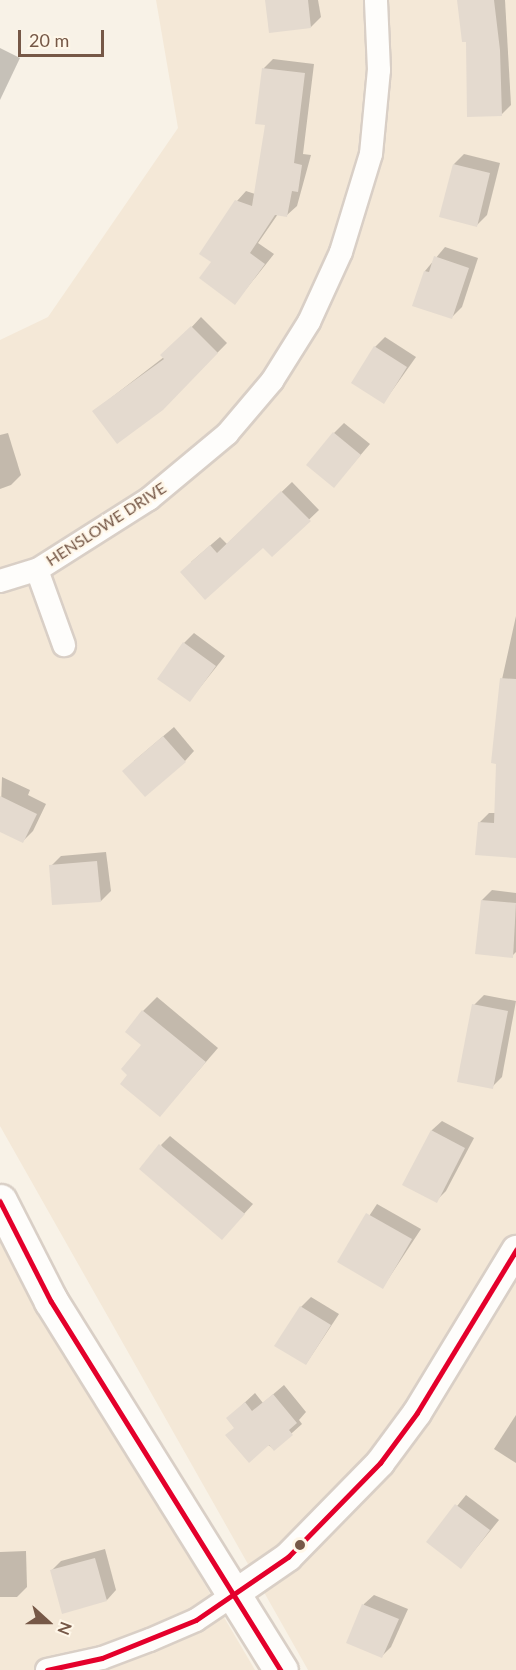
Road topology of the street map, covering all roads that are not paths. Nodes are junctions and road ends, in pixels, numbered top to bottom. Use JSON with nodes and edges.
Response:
{"nodes":[{"id":1,"x":376,"y":0,"type":"edge"},
{"id":2,"x":36,"y":570,"type":"junction"},
{"id":3,"x":0,"y":581,"type":"edge"},
{"id":4,"x":64,"y":645,"type":"dead end"},
{"id":5,"x":0,"y":1201,"type":"edge"},
{"id":6,"x":516,"y":1250,"type":"edge"},
{"id":7,"x":233,"y":1595,"type":"junction"},
{"id":8,"x":48,"y":1670,"type":"edge"},
{"id":9,"x":281,"y":1670,"type":"edge"}],
"edges":[{"from":1,"to":2,"type":"street","name":"HENSLOWE DRIVE"},
{"from":2,"to":3,"type":"street","name":"HENSLOWE DRIVE"},
{"from":2,"to":4,"type":"street"},
{"from":5,"to":7,"type":"main road"},
{"from":6,"to":7,"type":"street"},
{"from":7,"to":8,"type":"street"},
{"from":7,"to":9,"type":"main road"}]}
